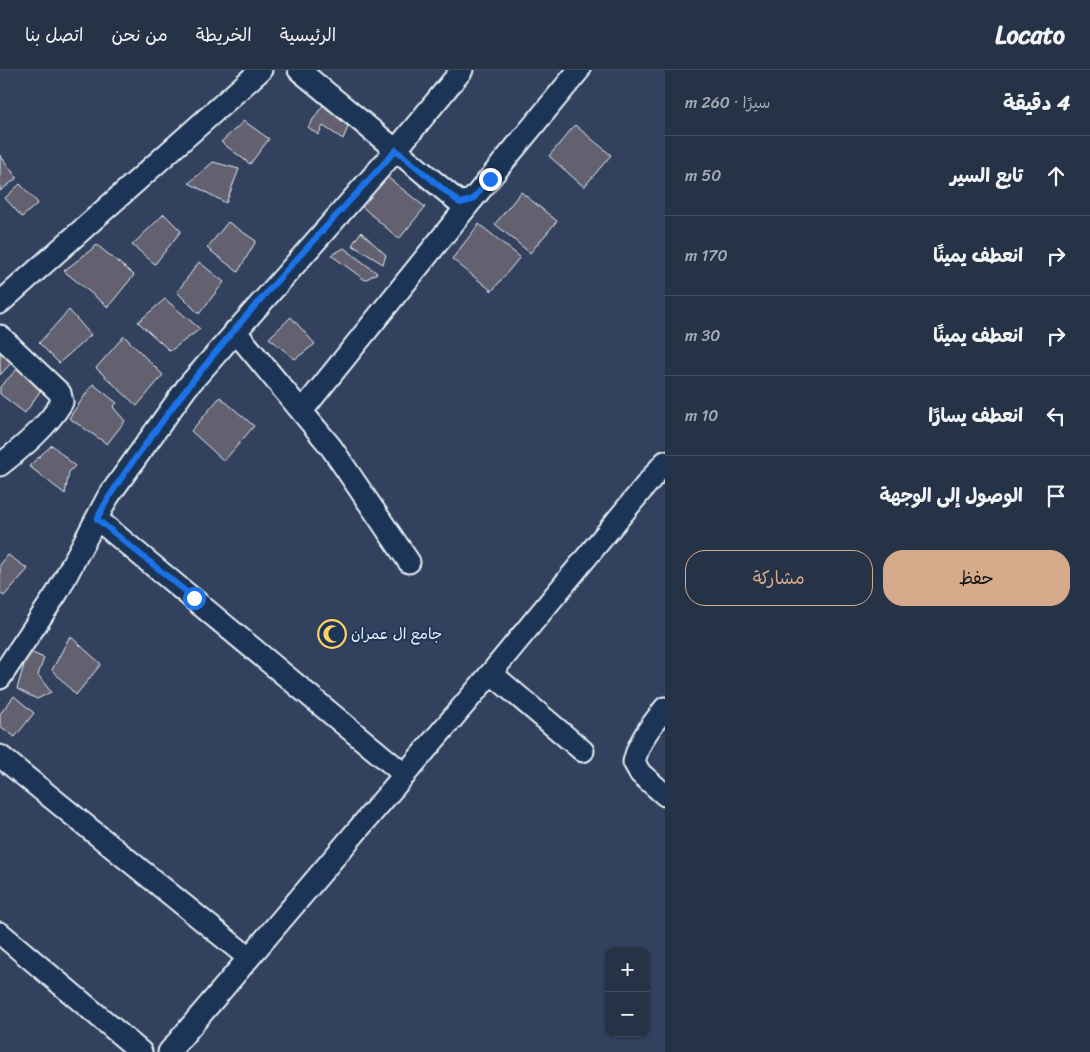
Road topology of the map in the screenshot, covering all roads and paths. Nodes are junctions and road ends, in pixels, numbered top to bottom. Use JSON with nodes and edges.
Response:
{"nodes":[{"id":1,"x":260,"y":70,"type":"edge"},
{"id":2,"x":298,"y":70,"type":"edge"},
{"id":3,"x":462,"y":70,"type":"edge"},
{"id":4,"x":578,"y":70,"type":"edge"},
{"id":5,"x":396,"y":150,"type":"junction"},
{"id":6,"x":472,"y":200,"type":"junction"},
{"id":7,"x":0,"y":303,"type":"edge"},
{"id":8,"x":235,"y":331,"type":"junction"},
{"id":9,"x":0,"y":336,"type":"edge"},
{"id":10,"x":302,"y":411,"type":"junction"},
{"id":11,"x":665,"y":462,"type":"edge"},
{"id":12,"x":0,"y":465,"type":"edge"},
{"id":13,"x":97,"y":519,"type":"junction"},
{"id":14,"x":409,"y":562,"type":"dead end"},
{"id":15,"x":491,"y":672,"type":"junction"},
{"id":16,"x":0,"y":678,"type":"edge"},
{"id":17,"x":665,"y":708,"type":"edge"},
{"id":18,"x":583,"y":751,"type":"dead end"},
{"id":19,"x":0,"y":756,"type":"edge"},
{"id":20,"x":405,"y":775,"type":"junction"},
{"id":21,"x":665,"y":795,"type":"edge"},
{"id":22,"x":0,"y":933,"type":"edge"},
{"id":23,"x":249,"y":958,"type":"junction"},
{"id":24,"x":141,"y":1052,"type":"edge"},
{"id":25,"x":169,"y":1052,"type":"edge"}],
"edges":[{"from":1,"to":7,"type":"street"},
{"from":2,"to":5,"type":"street"},
{"from":3,"to":5,"type":"street"},
{"from":4,"to":6,"type":"street"},
{"from":5,"to":6,"type":"street"},
{"from":5,"to":8,"type":"street"},
{"from":6,"to":10,"type":"street"},
{"from":8,"to":10,"type":"street"},
{"from":8,"to":13,"type":"street"},
{"from":9,"to":12,"type":"street"},
{"from":10,"to":14,"type":"street"},
{"from":11,"to":15,"type":"street"},
{"from":13,"to":16,"type":"street"},
{"from":13,"to":20,"type":"street"},
{"from":15,"to":18,"type":"street"},
{"from":15,"to":20,"type":"street"},
{"from":17,"to":21,"type":"street"},
{"from":19,"to":23,"type":"street"},
{"from":20,"to":23,"type":"street"},
{"from":22,"to":24,"type":"street"},
{"from":23,"to":25,"type":"street"}]}
